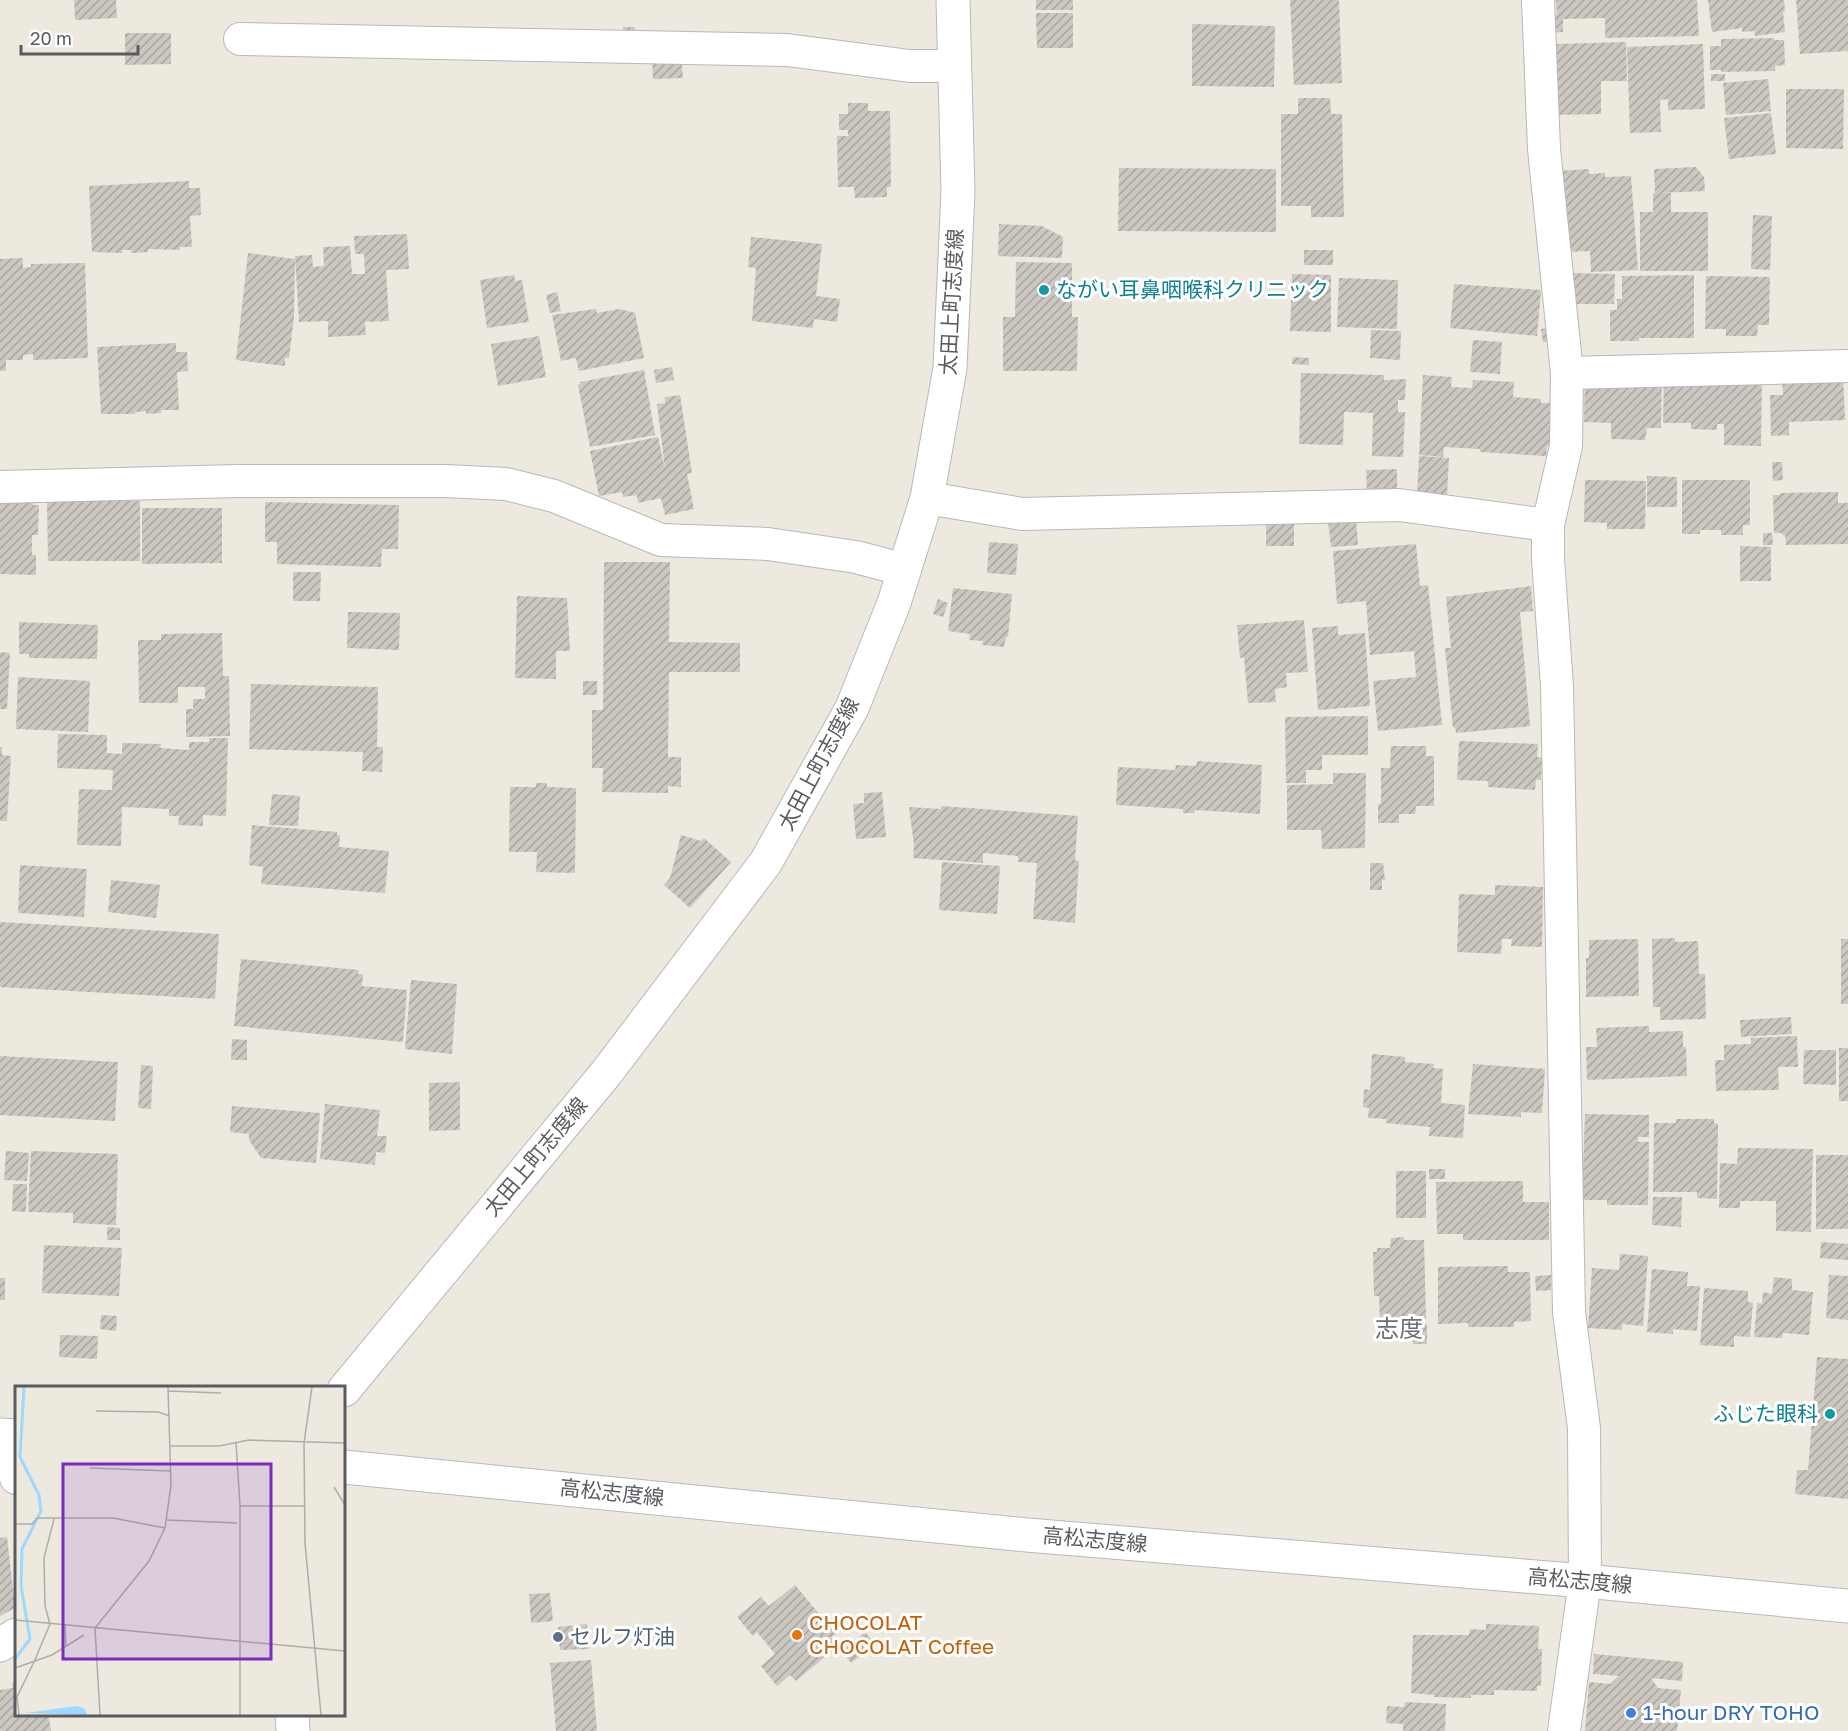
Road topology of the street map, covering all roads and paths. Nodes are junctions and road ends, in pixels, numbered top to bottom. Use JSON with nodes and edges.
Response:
{"nodes":[{"id":1,"x":953,"y":0,"type":"edge"},
{"id":2,"x":1538,"y":0,"type":"edge"},
{"id":3,"x":240,"y":39,"type":"dead end"},
{"id":4,"x":955,"y":66,"type":"junction"},
{"id":5,"x":1848,"y":366,"type":"edge"},
{"id":6,"x":1567,"y":373,"type":"junction"},
{"id":7,"x":0,"y":487,"type":"edge"},
{"id":8,"x":927,"y":498,"type":"junction"},
{"id":9,"x":1548,"y":525,"type":"junction"},
{"id":10,"x":905,"y":570,"type":"junction"},
{"id":11,"x":345,"y":1389,"type":"edge"},
{"id":12,"x":10,"y":1436,"type":"edge"},
{"id":13,"x":345,"y":1467,"type":"edge"},
{"id":14,"x":15,"y":1471,"type":"edge"},
{"id":15,"x":1585,"y":1581,"type":"junction"},
{"id":16,"x":1848,"y":1606,"type":"edge"},
{"id":17,"x":15,"y":1636,"type":"edge"},
{"id":18,"x":0,"y":1644,"type":"edge"},
{"id":19,"x":292,"y":1716,"type":"edge"},
{"id":20,"x":293,"y":1731,"type":"edge"},
{"id":21,"x":1564,"y":1731,"type":"edge"}],
"edges":[{"from":1,"to":4,"type":"main road","name":"太田上町志度線"},
{"from":2,"to":6,"type":"street"},
{"from":3,"to":4,"type":"street"},
{"from":4,"to":8,"type":"main road","name":"太田上町志度線"},
{"from":5,"to":6,"type":"street"},
{"from":6,"to":9,"type":"street"},
{"from":7,"to":10,"type":"street"},
{"from":8,"to":9,"type":"street"},
{"from":8,"to":10,"type":"main road","name":"太田上町志度線"},
{"from":9,"to":15,"type":"street"},
{"from":10,"to":11,"type":"main road","name":"太田上町志度線"},
{"from":12,"to":14,"type":"street"},
{"from":13,"to":15,"type":"main road","name":"高松志度線"},
{"from":15,"to":16,"type":"main road","name":"高松志度線"},
{"from":15,"to":21,"type":"street"},
{"from":17,"to":18,"type":"main road"},
{"from":19,"to":20,"type":"main road"}]}
